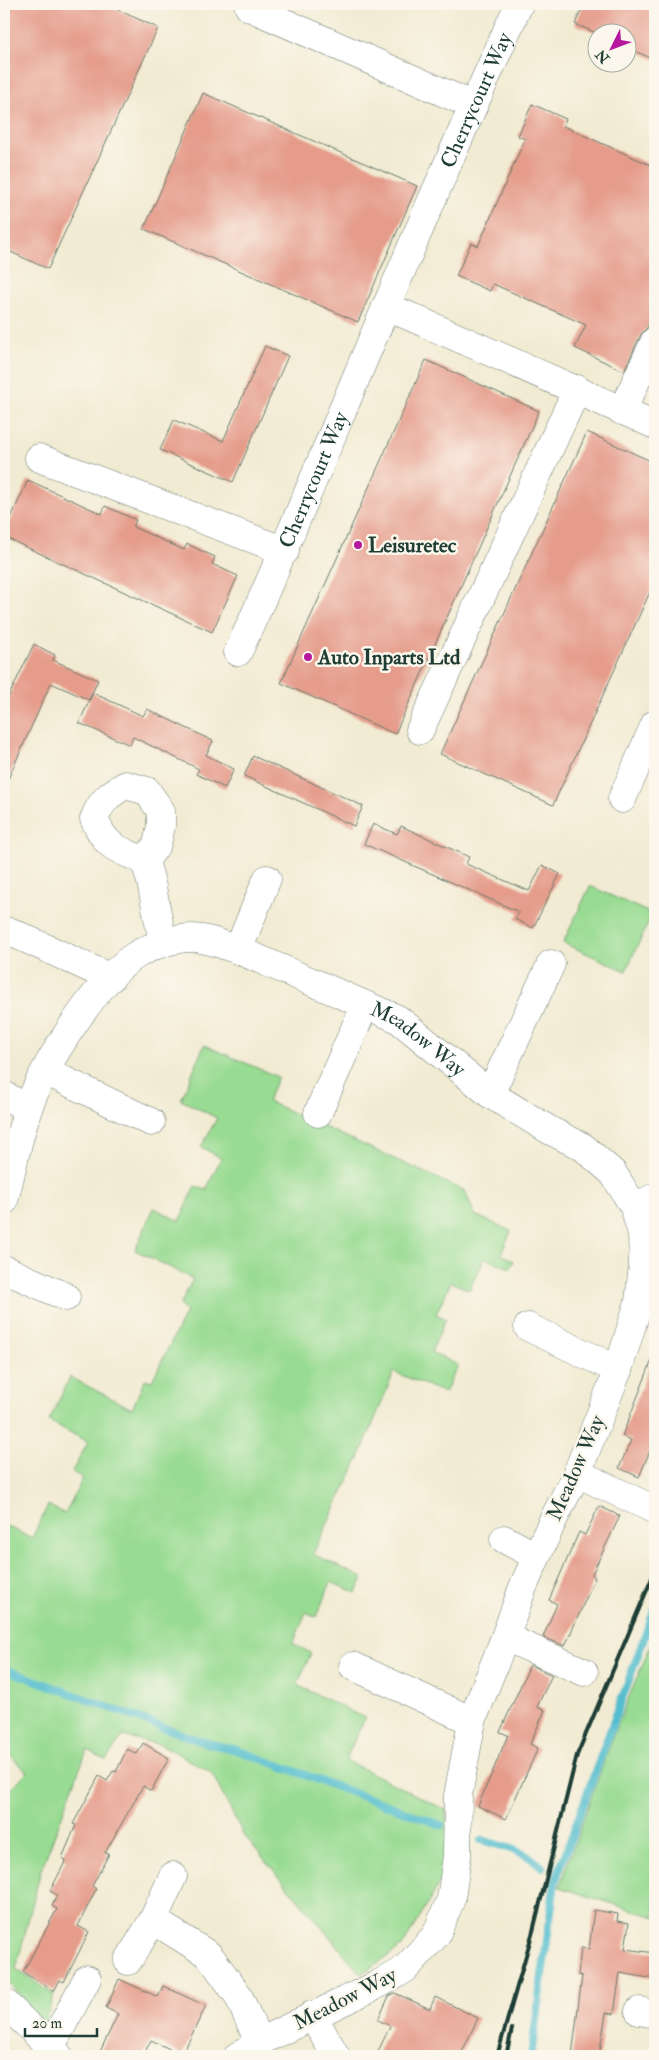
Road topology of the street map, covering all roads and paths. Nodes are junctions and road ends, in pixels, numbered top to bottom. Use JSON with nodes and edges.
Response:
{"nodes":[{"id":1,"x":519,"y":4,"type":"edge"},
{"id":2,"x":249,"y":7,"type":"dead end"},
{"id":3,"x":472,"y":106,"type":"junction"},
{"id":4,"x":386,"y":306,"type":"junction"},
{"id":5,"x":655,"y":341,"type":"edge"},
{"id":6,"x":577,"y":389,"type":"junction"},
{"id":7,"x":622,"y":411,"type":"junction"},
{"id":8,"x":655,"y":425,"type":"edge"},
{"id":9,"x":39,"y":458,"type":"dead end"},
{"id":10,"x":285,"y":551,"type":"junction"},
{"id":11,"x":238,"y":652,"type":"dead end"},
{"id":12,"x":655,"y":724,"type":"edge"},
{"id":13,"x":420,"y":730,"type":"dead end"},
{"id":14,"x":622,"y":800,"type":"dead end"},
{"id":15,"x":145,"y":861,"type":"dead end"},
{"id":16,"x":267,"y":879,"type":"dead end"},
{"id":17,"x":10,"y":932,"type":"dead end"},
{"id":18,"x":163,"y":943,"type":"junction"},
{"id":19,"x":238,"y":950,"type":"junction"},
{"id":20,"x":551,"y":964,"type":"dead end"},
{"id":21,"x":111,"y":978,"type":"junction"},
{"id":22,"x":365,"y":1005,"type":"junction"},
{"id":23,"x":44,"y":1071,"type":"junction"},
{"id":24,"x":490,"y":1094,"type":"junction"},
{"id":25,"x":4,"y":1095,"type":"edge"},
{"id":26,"x":28,"y":1109,"type":"junction"},
{"id":27,"x":318,"y":1113,"type":"dead end"},
{"id":28,"x":151,"y":1122,"type":"dead end"},
{"id":29,"x":4,"y":1201,"type":"edge"},
{"id":30,"x":645,"y":1202,"type":"edge"},
{"id":31,"x":4,"y":1269,"type":"edge"},
{"id":32,"x":66,"y":1297,"type":"dead end"},
{"id":33,"x":647,"y":1306,"type":"edge"},
{"id":34,"x":528,"y":1327,"type":"dead end"},
{"id":35,"x":618,"y":1370,"type":"junction"},
{"id":36,"x":577,"y":1473,"type":"junction"},
{"id":37,"x":655,"y":1510,"type":"edge"},
{"id":38,"x":504,"y":1539,"type":"dead end"},
{"id":39,"x":536,"y":1556,"type":"junction"},
{"id":40,"x":505,"y":1637,"type":"junction"},
{"id":41,"x":353,"y":1666,"type":"dead end"},
{"id":42,"x":584,"y":1672,"type":"dead end"},
{"id":43,"x":472,"y":1721,"type":"junction"},
{"id":44,"x":173,"y":1876,"type":"dead end"},
{"id":45,"x":153,"y":1920,"type":"junction"},
{"id":46,"x":128,"y":1961,"type":"dead end"},
{"id":47,"x":87,"y":1979,"type":"dead end"},
{"id":48,"x":4,"y":2002,"type":"edge"},
{"id":49,"x":312,"y":2015,"type":"junction"},
{"id":50,"x":248,"y":2049,"type":"edge"},
{"id":51,"x":54,"y":2052,"type":"edge"},
{"id":52,"x":336,"y":2056,"type":"edge"}],
"edges":[{"from":1,"to":3,"type":"street","name":"Cherrycourt Way"},
{"from":2,"to":3,"type":"street"},
{"from":3,"to":4,"type":"street","name":"Cherrycourt Way"},
{"from":4,"to":6,"type":"street"},
{"from":4,"to":10,"type":"street","name":"Cherrycourt Way"},
{"from":5,"to":7,"type":"street"},
{"from":6,"to":7,"type":"street"},
{"from":6,"to":13,"type":"street"},
{"from":7,"to":8,"type":"street"},
{"from":9,"to":10,"type":"street"},
{"from":10,"to":11,"type":"street","name":"Cherrycourt Way"},
{"from":12,"to":14,"type":"street"},
{"from":15,"to":18,"type":"street"},
{"from":16,"to":19,"type":"street"},
{"from":17,"to":21,"type":"street"},
{"from":18,"to":19,"type":"street","name":"Meadow Way"},
{"from":18,"to":21,"type":"street","name":"Meadow Way"},
{"from":19,"to":22,"type":"street","name":"Meadow Way"},
{"from":20,"to":24,"type":"street"},
{"from":21,"to":23,"type":"street","name":"Meadow Way"},
{"from":22,"to":24,"type":"street","name":"Meadow Way"},
{"from":22,"to":27,"type":"street"},
{"from":23,"to":26,"type":"street","name":"Meadow Way"},
{"from":23,"to":28,"type":"street"},
{"from":24,"to":30,"type":"street","name":"Meadow Way"},
{"from":25,"to":26,"type":"street"},
{"from":26,"to":29,"type":"street","name":"Meadow Way"},
{"from":30,"to":33,"type":"street","name":"Meadow Way"},
{"from":31,"to":32,"type":"street"},
{"from":33,"to":35,"type":"street","name":"Meadow Way"},
{"from":34,"to":35,"type":"street"},
{"from":35,"to":36,"type":"street","name":"Meadow Way"},
{"from":36,"to":37,"type":"street"},
{"from":36,"to":39,"type":"street","name":"Meadow Way"},
{"from":38,"to":39,"type":"street"},
{"from":39,"to":40,"type":"street","name":"Meadow Way"},
{"from":40,"to":42,"type":"street"},
{"from":40,"to":43,"type":"street","name":"Meadow Way"},
{"from":41,"to":43,"type":"street"},
{"from":43,"to":49,"type":"street","name":"Meadow Way"},
{"from":44,"to":45,"type":"street"},
{"from":45,"to":46,"type":"street"},
{"from":45,"to":50,"type":"street"},
{"from":47,"to":51,"type":"street"},
{"from":48,"to":51,"type":"street"},
{"from":49,"to":50,"type":"street","name":"Meadow Way"},
{"from":49,"to":52,"type":"street"}]}
